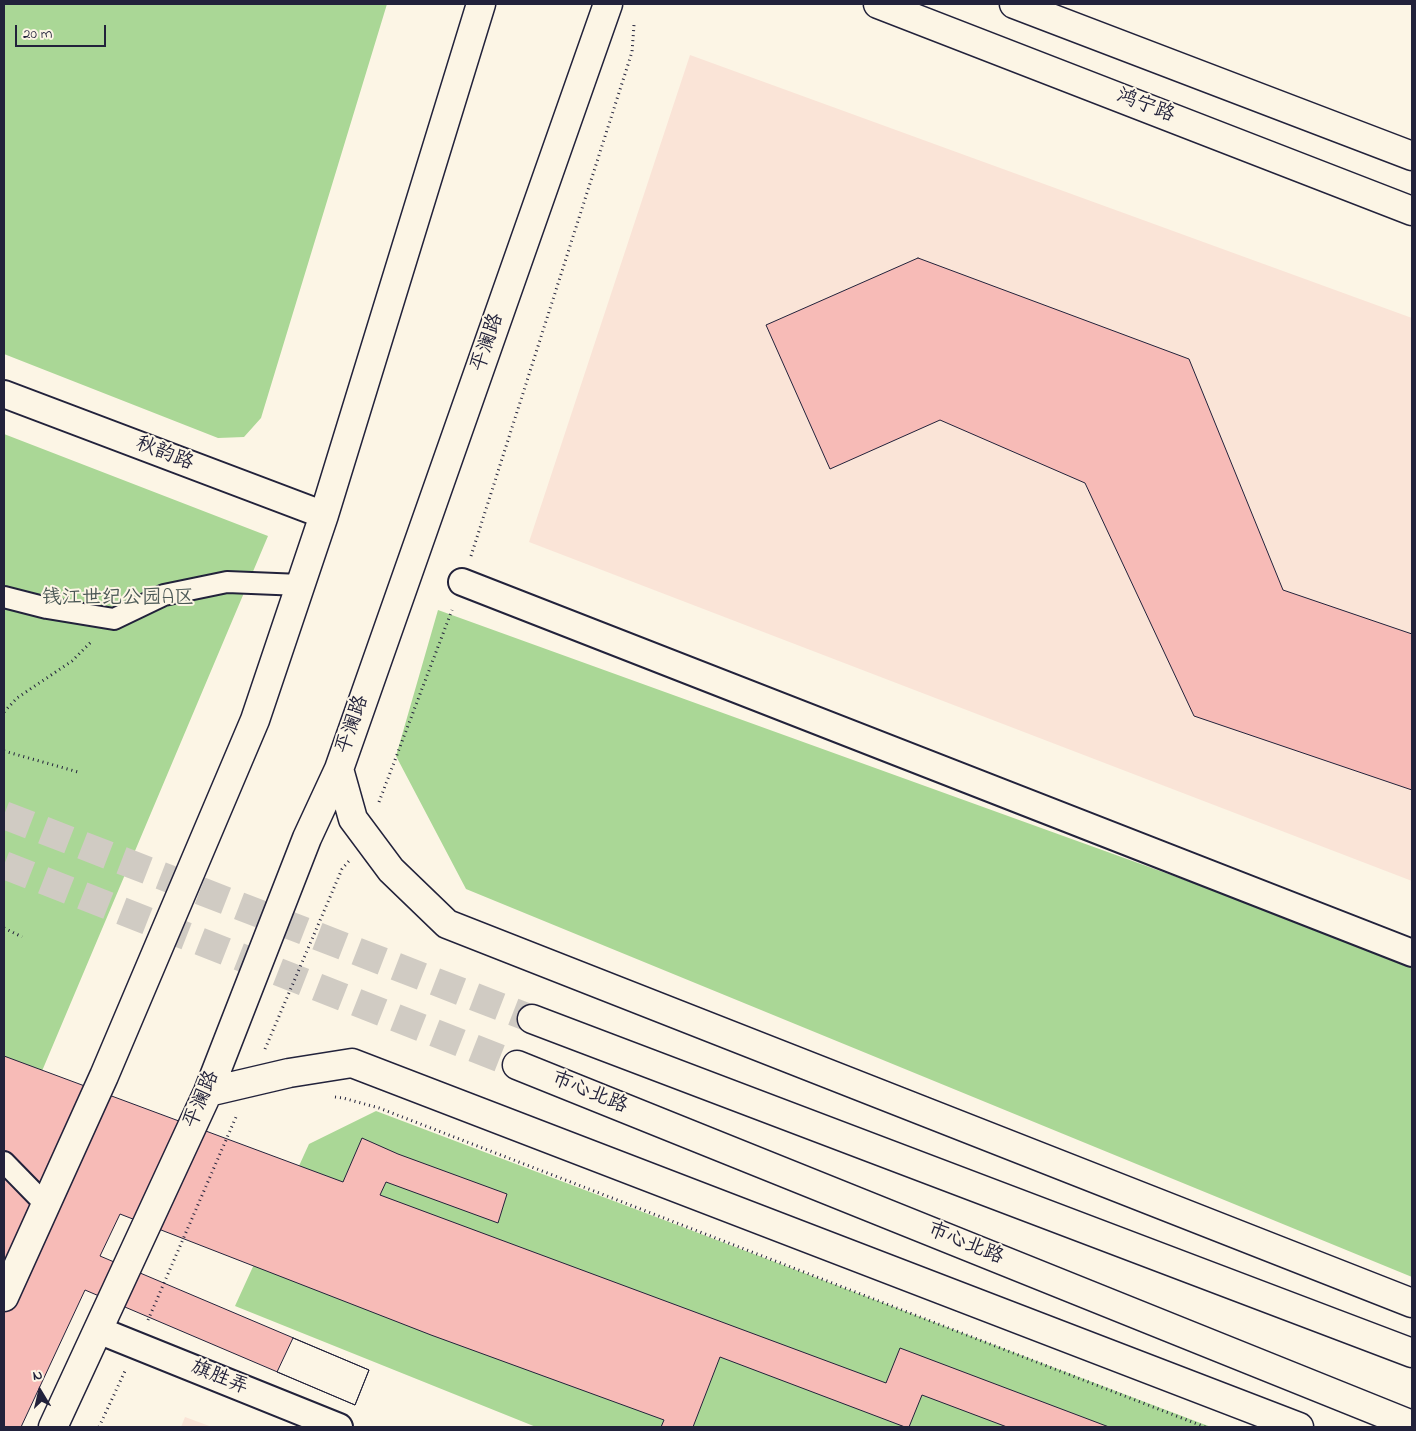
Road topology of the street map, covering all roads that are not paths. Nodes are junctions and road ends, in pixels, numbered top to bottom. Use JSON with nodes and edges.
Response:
{"nodes":[{"id":1,"x":480,"y":4,"type":"edge"},
{"id":2,"x":608,"y":4,"type":"edge"},
{"id":3,"x":878,"y":4,"type":"edge"},
{"id":4,"x":1014,"y":4,"type":"edge"},
{"id":5,"x":1412,"y":156,"type":"edge"},
{"id":6,"x":1412,"y":211,"type":"edge"},
{"id":7,"x":4,"y":394,"type":"edge"},
{"id":8,"x":324,"y":515,"type":"junction"},
{"id":9,"x":462,"y":582,"type":"road end"},
{"id":10,"x":300,"y":585,"type":"junction"},
{"id":11,"x":4,"y":596,"type":"edge"},
{"id":12,"x":339,"y":769,"type":"junction"},
{"id":13,"x":1412,"y":953,"type":"edge"},
{"id":14,"x":532,"y":1019,"type":"tunnel mouth"},
{"id":15,"x":517,"y":1065,"type":"tunnel mouth"},
{"id":16,"x":208,"y":1092,"type":"junction"},
{"id":17,"x":4,"y":1162,"type":"edge"},
{"id":18,"x":46,"y":1205,"type":"junction"},
{"id":19,"x":4,"y":1297,"type":"edge"},
{"id":20,"x":1412,"y":1303,"type":"edge"},
{"id":21,"x":98,"y":1330,"type":"junction"},
{"id":22,"x":1412,"y":1354,"type":"edge"},
{"id":23,"x":1412,"y":1425,"type":"edge"},
{"id":24,"x":53,"y":1427,"type":"edge"},
{"id":25,"x":339,"y":1427,"type":"edge"},
{"id":26,"x":1300,"y":1427,"type":"edge"}],
"edges":[{"from":1,"to":8,"type":"main road"},
{"from":2,"to":12,"type":"main road","name":"平澜路"},
{"from":3,"to":6,"type":"main road","name":"鸿宁路"},
{"from":4,"to":5,"type":"main road"},
{"from":7,"to":8,"type":"street","name":"秋韵路"},
{"from":8,"to":10,"type":"main road"},
{"from":9,"to":13,"type":"street"},
{"from":10,"to":11,"type":"street"},
{"from":10,"to":18,"type":"main road"},
{"from":12,"to":16,"type":"main road","name":"平澜路"},
{"from":12,"to":20,"type":"main road"},
{"from":14,"to":22,"type":"main road"},
{"from":15,"to":23,"type":"main road","name":"市心北路"},
{"from":16,"to":21,"type":"main road","name":"平澜路"},
{"from":16,"to":26,"type":"main road"},
{"from":17,"to":18,"type":"street"},
{"from":18,"to":19,"type":"main road"},
{"from":21,"to":24,"type":"main road","name":"平澜路"},
{"from":21,"to":25,"type":"street","name":"旗胜弄"}]}
